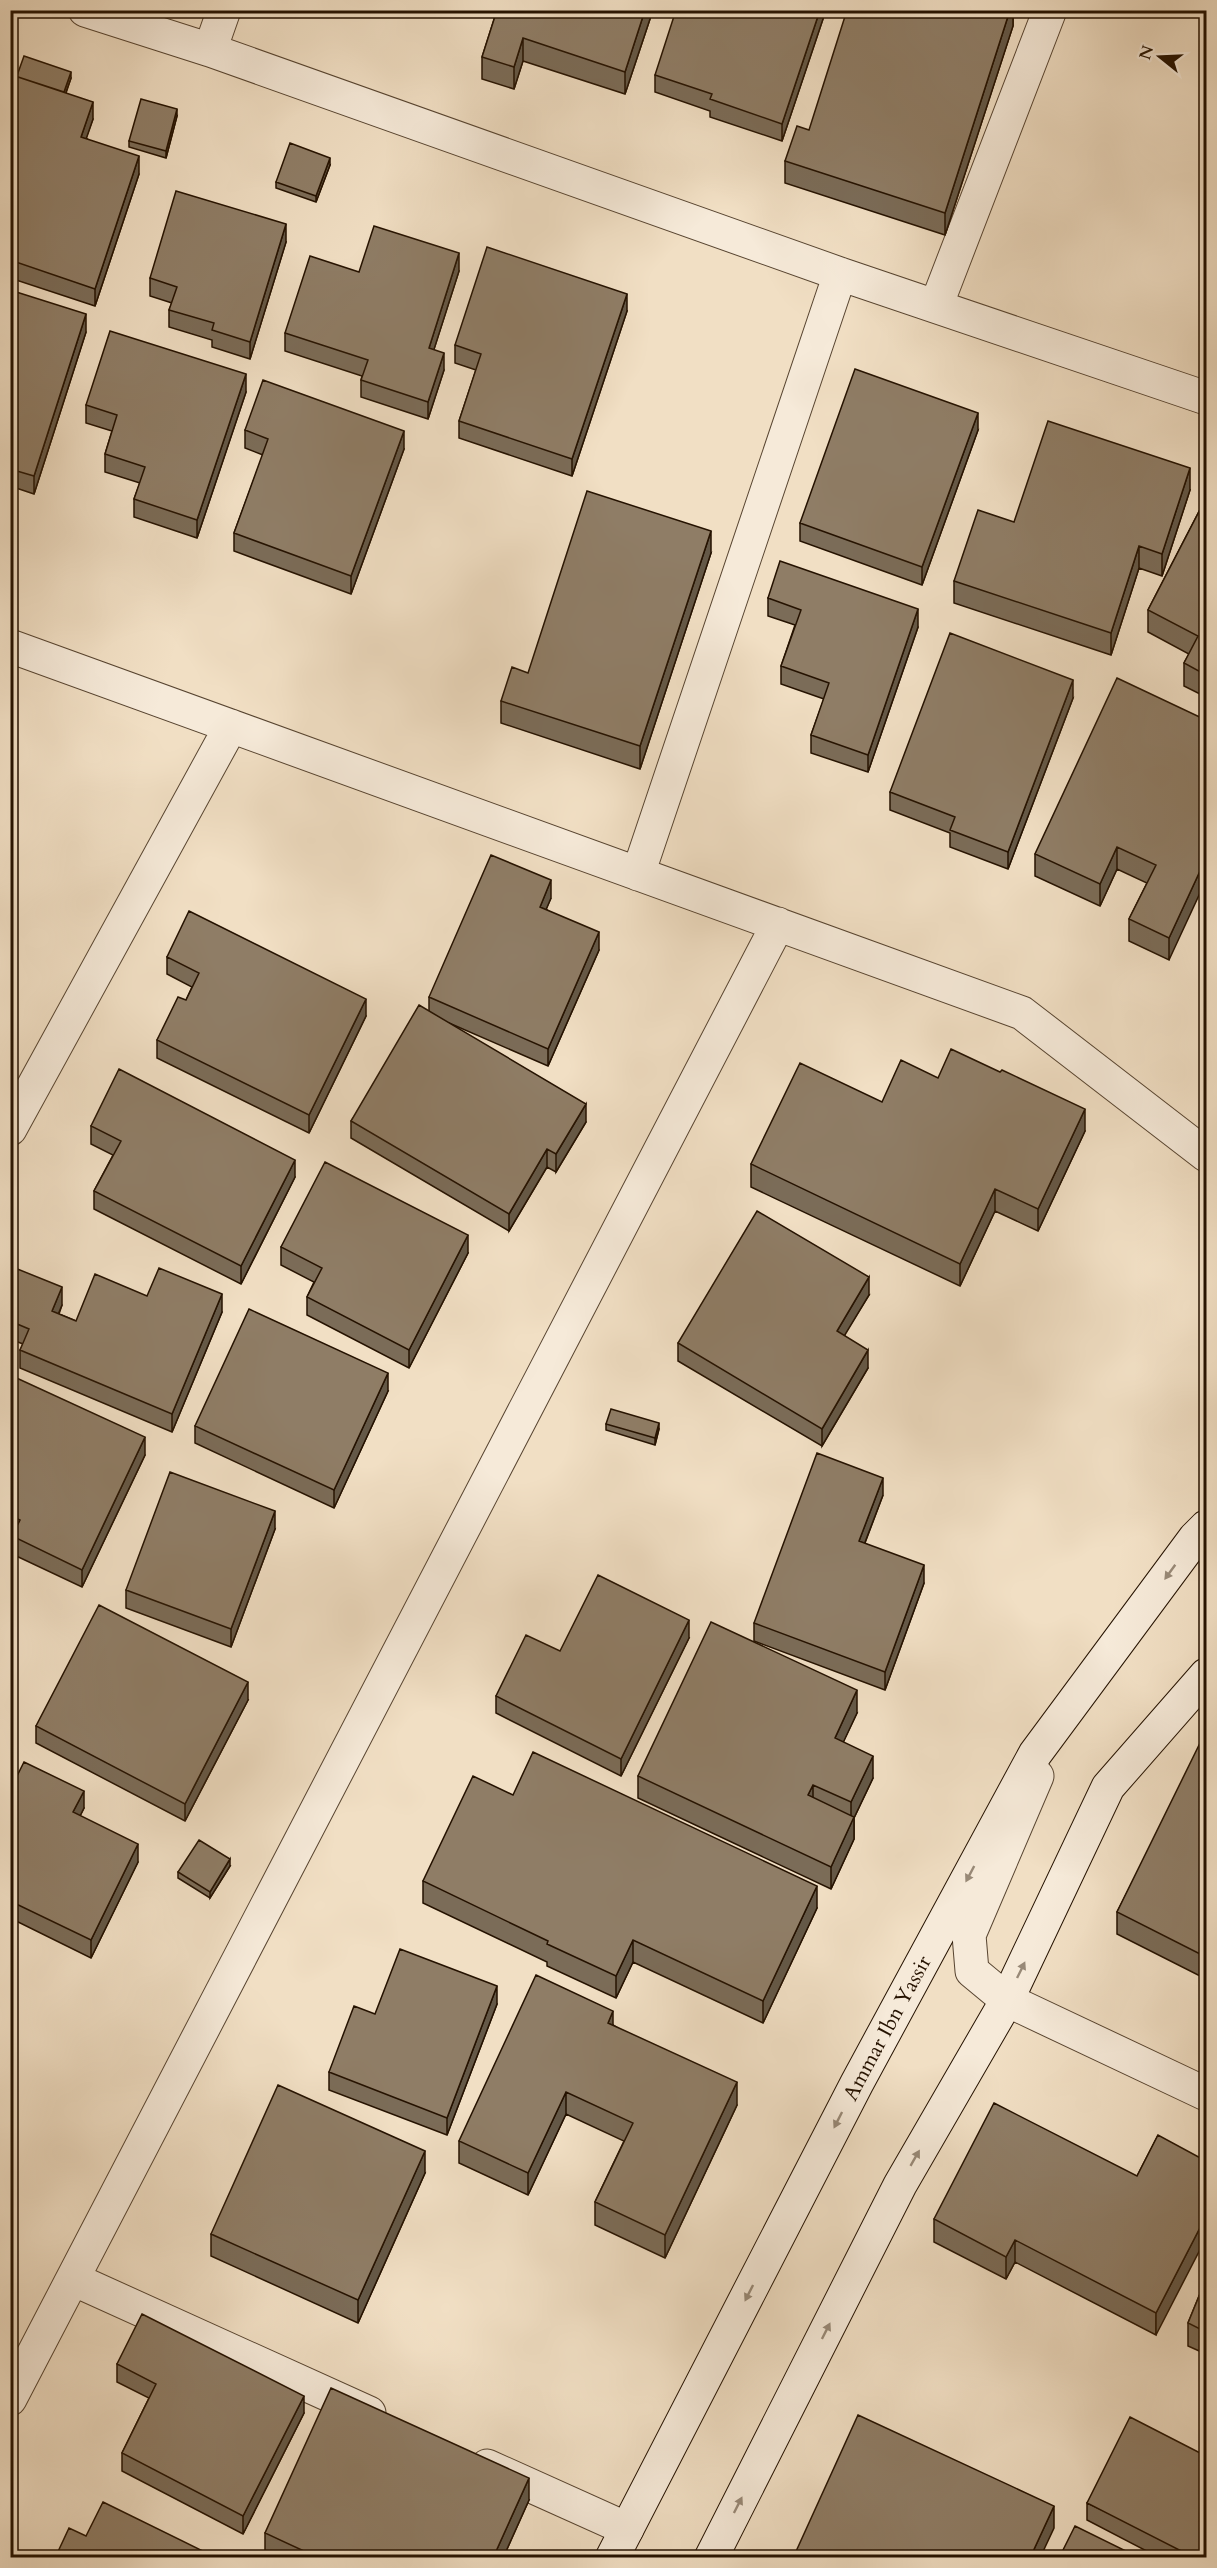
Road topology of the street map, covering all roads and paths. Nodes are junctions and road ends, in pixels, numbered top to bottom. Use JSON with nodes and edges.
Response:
{"nodes":[{"id":1,"x":85,"y":10,"type":"edge"},
{"id":2,"x":224,"y":10,"type":"edge"},
{"id":3,"x":1050,"y":10,"type":"edge"},
{"id":4,"x":210,"y":50,"type":"junction"},
{"id":5,"x":840,"y":274,"type":"junction"},
{"id":6,"x":936,"y":306,"type":"junction"},
{"id":7,"x":1206,"y":398,"type":"edge"},
{"id":8,"x":10,"y":646,"type":"edge"},
{"id":9,"x":231,"y":726,"type":"junction"},
{"id":10,"x":638,"y":874,"type":"junction"},
{"id":11,"x":778,"y":924,"type":"junction"},
{"id":12,"x":10,"y":1129,"type":"edge"},
{"id":13,"x":1206,"y":1155,"type":"edge"},
{"id":14,"x":1206,"y":1527,"type":"edge"},
{"id":15,"x":1206,"y":1675,"type":"edge"},
{"id":16,"x":1062,"y":1717,"type":"junction"},
{"id":17,"x":1007,"y":2000,"type":"junction"},
{"id":18,"x":1206,"y":2094,"type":"edge"},
{"id":19,"x":73,"y":2279,"type":"junction"},
{"id":20,"x":19,"y":2362,"type":"edge"},
{"id":21,"x":10,"y":2399,"type":"edge"},
{"id":22,"x":399,"y":2426,"type":"edge"},
{"id":23,"x":464,"y":2456,"type":"edge"},
{"id":24,"x":627,"y":2529,"type":"junction"},
{"id":25,"x":612,"y":2558,"type":"edge"},
{"id":26,"x":711,"y":2558,"type":"edge"}],
"edges":[{"from":1,"to":4,"type":"street"},
{"from":2,"to":4,"type":"street"},
{"from":3,"to":6,"type":"street"},
{"from":4,"to":5,"type":"street"},
{"from":5,"to":6,"type":"street"},
{"from":5,"to":10,"type":"street"},
{"from":6,"to":7,"type":"street"},
{"from":8,"to":9,"type":"street"},
{"from":9,"to":10,"type":"street"},
{"from":9,"to":12,"type":"street"},
{"from":10,"to":11,"type":"street"},
{"from":11,"to":13,"type":"street"},
{"from":11,"to":19,"type":"street"},
{"from":14,"to":16,"type":"street","name":"Ammar Ibn Yassir","one_way":true},
{"from":17,"to":15,"type":"street","one_way":true},
{"from":16,"to":17,"type":"street"},
{"from":16,"to":24,"type":"street","name":"Ammar Ibn Yassir","one_way":true},
{"from":17,"to":18,"type":"street"},
{"from":26,"to":17,"type":"street","one_way":true},
{"from":19,"to":20,"type":"street"},
{"from":19,"to":22,"type":"street"},
{"from":20,"to":21,"type":"street"},
{"from":23,"to":24,"type":"street"},
{"from":24,"to":25,"type":"street","name":"Ammar Ibn Yassir"}]}
